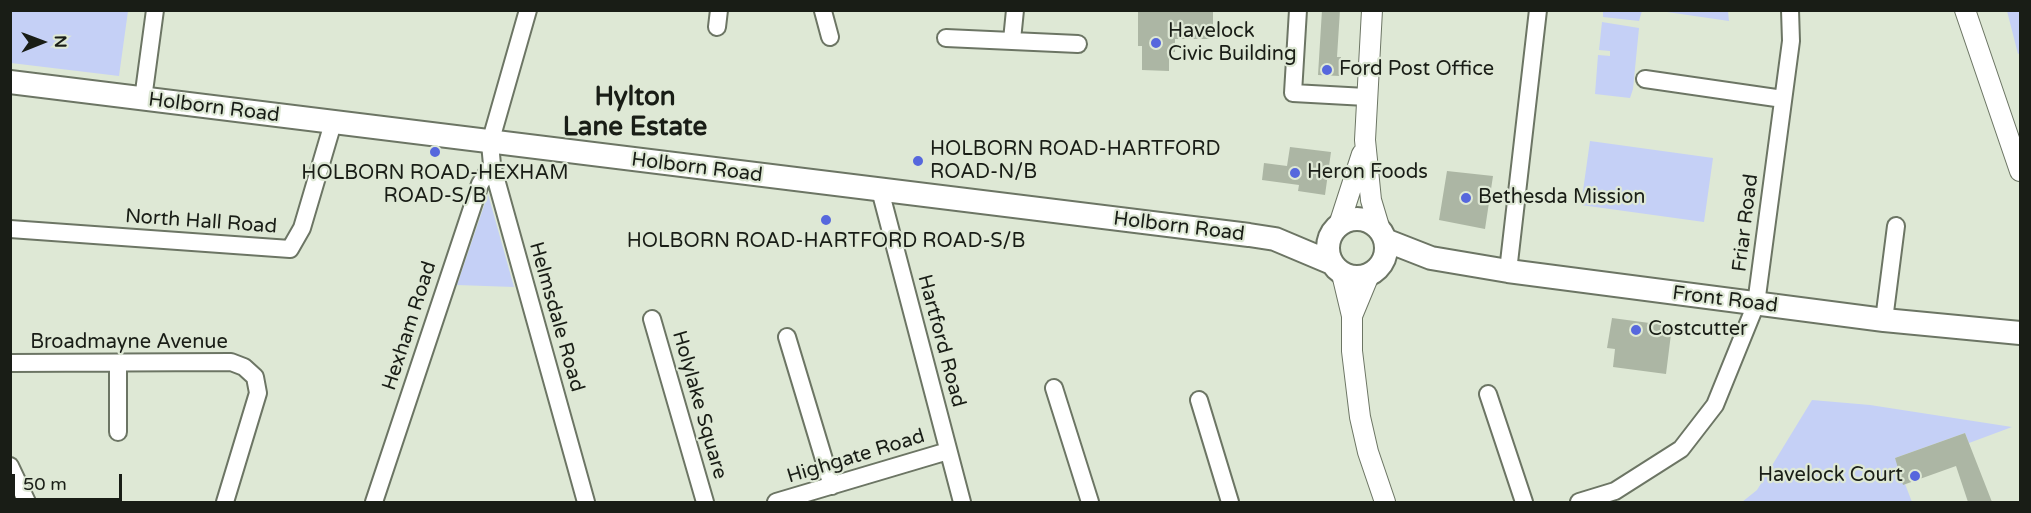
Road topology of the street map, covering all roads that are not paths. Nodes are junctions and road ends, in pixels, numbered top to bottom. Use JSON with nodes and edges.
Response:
{"nodes":[{"id":1,"x":155,"y":10,"type":"edge"},
{"id":2,"x":528,"y":10,"type":"edge"},
{"id":3,"x":818,"y":10,"type":"edge"},
{"id":4,"x":1015,"y":10,"type":"edge"},
{"id":5,"x":1298,"y":10,"type":"edge"},
{"id":6,"x":1372,"y":10,"type":"edge"},
{"id":7,"x":1538,"y":10,"type":"edge"},
{"id":8,"x":1790,"y":10,"type":"edge"},
{"id":9,"x":1965,"y":10,"type":"edge"},
{"id":10,"x":823,"y":11,"type":"edge"},
{"id":11,"x":830,"y":37,"type":"dead end"},
{"id":12,"x":946,"y":38,"type":"dead end"},
{"id":13,"x":1012,"y":40,"type":"junction"},
{"id":14,"x":1078,"y":44,"type":"dead end"},
{"id":15,"x":1645,"y":79,"type":"dead end"},
{"id":16,"x":10,"y":82,"type":"edge"},
{"id":17,"x":1366,"y":97,"type":"junction"},
{"id":18,"x":143,"y":99,"type":"junction"},
{"id":19,"x":1784,"y":99,"type":"junction"},
{"id":20,"x":333,"y":123,"type":"junction"},
{"id":21,"x":1365,"y":140,"type":"junction"},
{"id":22,"x":491,"y":154,"type":"junction"},
{"id":23,"x":2020,"y":171,"type":"edge"},
{"id":24,"x":879,"y":190,"type":"junction"},
{"id":25,"x":1896,"y":226,"type":"dead end"},
{"id":26,"x":10,"y":229,"type":"edge"},
{"id":27,"x":1336,"y":229,"type":"junction"},
{"id":28,"x":1383,"y":235,"type":"junction"},
{"id":29,"x":1275,"y":239,"type":"junction"},
{"id":30,"x":1431,"y":258,"type":"junction"},
{"id":31,"x":1337,"y":268,"type":"junction"},
{"id":32,"x":1375,"y":270,"type":"junction"},
{"id":33,"x":1508,"y":271,"type":"junction"},
{"id":34,"x":1756,"y":304,"type":"junction"},
{"id":35,"x":1352,"y":316,"type":"junction"},
{"id":36,"x":652,"y":319,"type":"dead end"},
{"id":37,"x":1884,"y":320,"type":"junction"},
{"id":38,"x":2020,"y":333,"type":"edge"},
{"id":39,"x":787,"y":337,"type":"dead end"},
{"id":40,"x":10,"y":363,"type":"edge"},
{"id":41,"x":118,"y":363,"type":"junction"},
{"id":42,"x":1054,"y":387,"type":"dead end"},
{"id":43,"x":1488,"y":394,"type":"dead end"},
{"id":44,"x":1199,"y":400,"type":"dead end"},
{"id":45,"x":118,"y":432,"type":"dead end"},
{"id":46,"x":948,"y":451,"type":"junction"},
{"id":47,"x":10,"y":466,"type":"edge"},
{"id":48,"x":832,"y":486,"type":"junction"},
{"id":49,"x":27,"y":502,"type":"edge"},
{"id":50,"x":225,"y":502,"type":"edge"},
{"id":51,"x":374,"y":502,"type":"edge"},
{"id":52,"x":586,"y":502,"type":"edge"},
{"id":53,"x":705,"y":502,"type":"edge"},
{"id":54,"x":776,"y":502,"type":"edge"},
{"id":55,"x":962,"y":502,"type":"edge"},
{"id":56,"x":1090,"y":502,"type":"edge"},
{"id":57,"x":1230,"y":502,"type":"edge"},
{"id":58,"x":1385,"y":502,"type":"edge"},
{"id":59,"x":1524,"y":502,"type":"edge"},
{"id":60,"x":1579,"y":502,"type":"edge"}],
"edges":[{"from":1,"to":18,"type":"street"},
{"from":2,"to":22,"type":"street","name":"Hexham Road"},
{"from":3,"to":10,"type":"street"},
{"from":4,"to":13,"type":"street"},
{"from":5,"to":17,"type":"street"},
{"from":6,"to":17,"type":"street"},
{"from":7,"to":33,"type":"street"},
{"from":8,"to":19,"type":"street","name":"Friar Road"},
{"from":9,"to":23,"type":"street"},
{"from":10,"to":11,"type":"street"},
{"from":12,"to":13,"type":"street"},
{"from":13,"to":14,"type":"street"},
{"from":15,"to":19,"type":"street"},
{"from":16,"to":18,"type":"main road","name":"Holborn Road"},
{"from":17,"to":21,"type":"street"},
{"from":18,"to":20,"type":"main road","name":"Holborn Road"},
{"from":19,"to":34,"type":"street","name":"Friar Road"},
{"from":20,"to":22,"type":"main road","name":"Holborn Road"},
{"from":20,"to":26,"type":"street","name":"North Hall Road"},
{"from":21,"to":27,"type":"street"},
{"from":21,"to":28,"type":"street"},
{"from":22,"to":24,"type":"main road","name":"Holborn Road"},
{"from":22,"to":51,"type":"street","name":"Hexham Road"},
{"from":22,"to":52,"type":"street","name":"Helmsdale Road"},
{"from":24,"to":29,"type":"main road","name":"Holborn Road"},
{"from":24,"to":46,"type":"street","name":"Hartford Road"},
{"from":25,"to":37,"type":"street"},
{"from":27,"to":28,"type":"main road"},
{"from":27,"to":29,"type":"main road","name":"Holborn Road"},
{"from":27,"to":31,"type":"main road"},
{"from":28,"to":30,"type":"main road","name":"Front Road"},
{"from":28,"to":32,"type":"main road"},
{"from":29,"to":31,"type":"main road","name":"Holborn Road"},
{"from":30,"to":32,"type":"main road","name":"Front Road"},
{"from":30,"to":33,"type":"main road","name":"Front Road"},
{"from":31,"to":32,"type":"main road"},
{"from":31,"to":35,"type":"street"},
{"from":32,"to":35,"type":"street"},
{"from":33,"to":34,"type":"main road","name":"Front Road"},
{"from":34,"to":37,"type":"main road","name":"Front Road"},
{"from":34,"to":60,"type":"street","name":"Friar Road"},
{"from":35,"to":58,"type":"street"},
{"from":36,"to":53,"type":"street","name":"Holylake Square"},
{"from":37,"to":38,"type":"main road","name":"Front Road"},
{"from":39,"to":48,"type":"street"},
{"from":40,"to":41,"type":"street","name":"Broadmayne Avenue"},
{"from":41,"to":45,"type":"street"},
{"from":41,"to":50,"type":"street","name":"Broadmayne Avenue"},
{"from":42,"to":56,"type":"street"},
{"from":43,"to":59,"type":"street"},
{"from":44,"to":57,"type":"street"},
{"from":46,"to":48,"type":"street","name":"Highgate Road"},
{"from":46,"to":55,"type":"street","name":"Hartford Road"},
{"from":47,"to":49,"type":"street"},
{"from":48,"to":54,"type":"street","name":"Highgate Road"}]}
